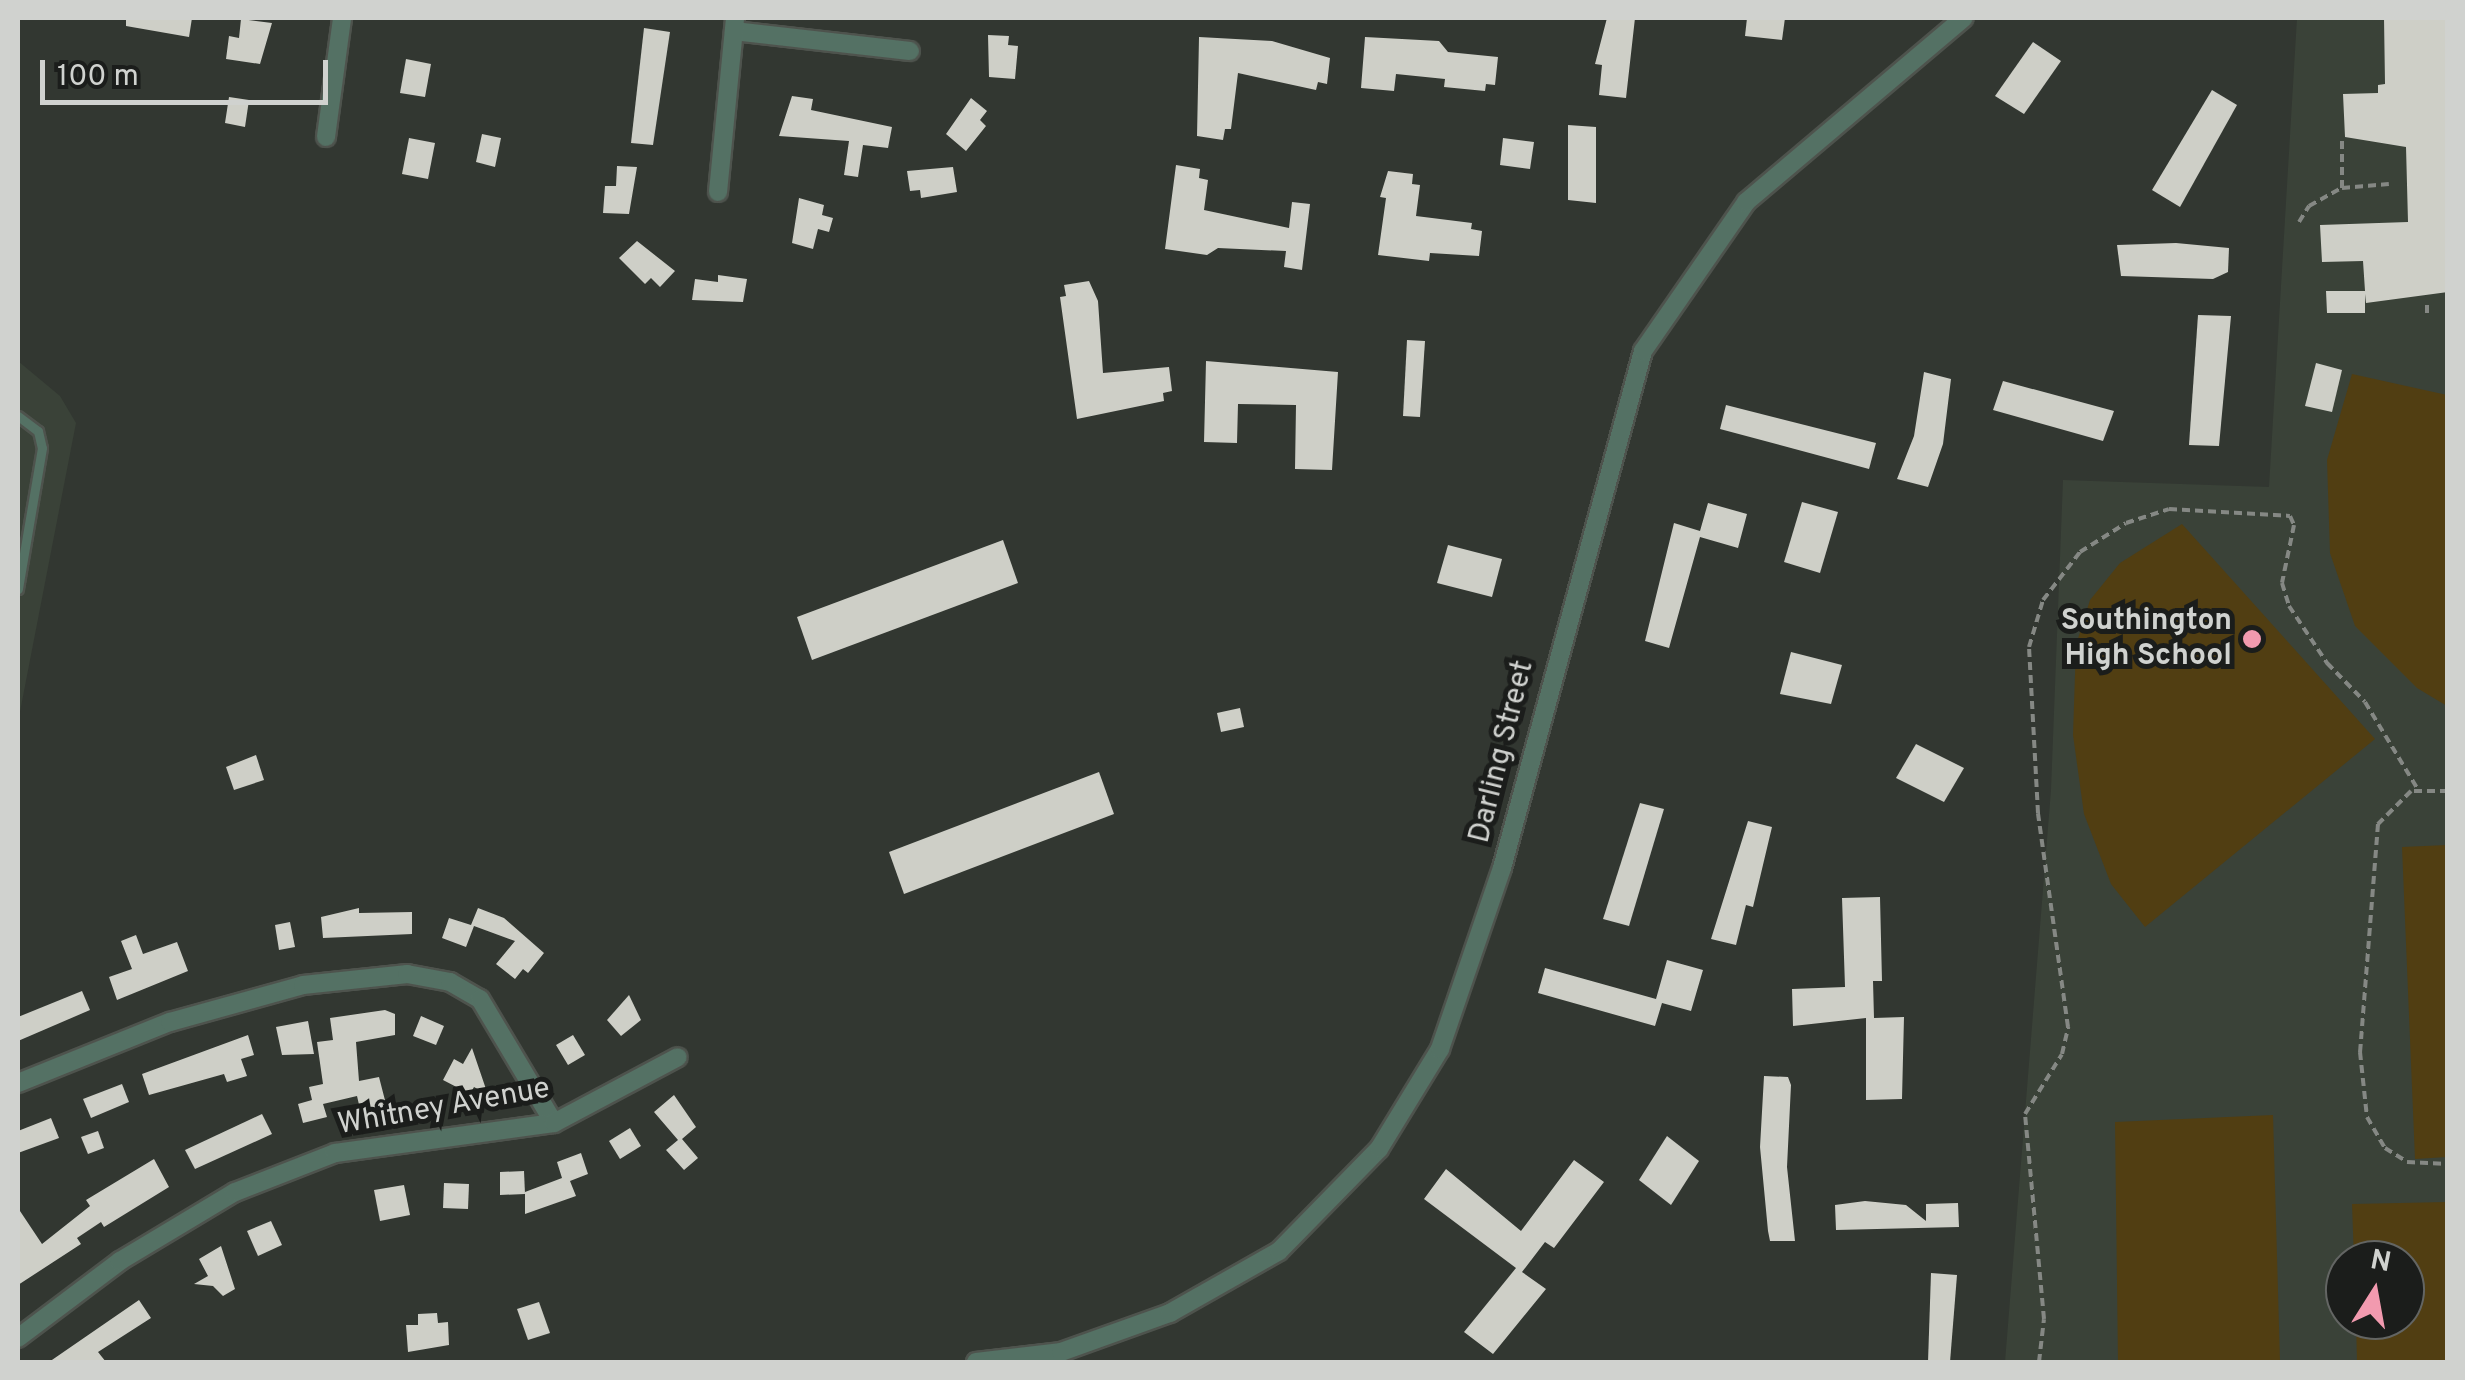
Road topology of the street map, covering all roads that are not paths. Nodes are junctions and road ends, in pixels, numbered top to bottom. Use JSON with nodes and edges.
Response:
{"nodes":[{"id":1,"x":342,"y":18,"type":"edge"},
{"id":2,"x":1964,"y":18,"type":"edge"},
{"id":3,"x":734,"y":24,"type":"edge"},
{"id":4,"x":910,"y":52,"type":"dead end"},
{"id":5,"x":326,"y":138,"type":"dead end"},
{"id":6,"x":718,"y":192,"type":"dead end"},
{"id":7,"x":18,"y":416,"type":"edge"},
{"id":8,"x":18,"y":589,"type":"edge"},
{"id":9,"x":678,"y":1057,"type":"dead end"},
{"id":10,"x":18,"y":1083,"type":"edge"},
{"id":11,"x":554,"y":1122,"type":"junction"},
{"id":12,"x":18,"y":1338,"type":"edge"},
{"id":13,"x":976,"y":1362,"type":"edge"}],
"edges":[{"from":1,"to":5,"type":"street"},
{"from":2,"to":13,"type":"street","name":"Darling Street"},
{"from":3,"to":4,"type":"street"},
{"from":3,"to":6,"type":"street"},
{"from":7,"to":8,"type":"lane"},
{"from":9,"to":11,"type":"street","name":"Whitney Avenue"},
{"from":10,"to":11,"type":"street"},
{"from":11,"to":12,"type":"street","name":"Whitney Avenue"}]}
